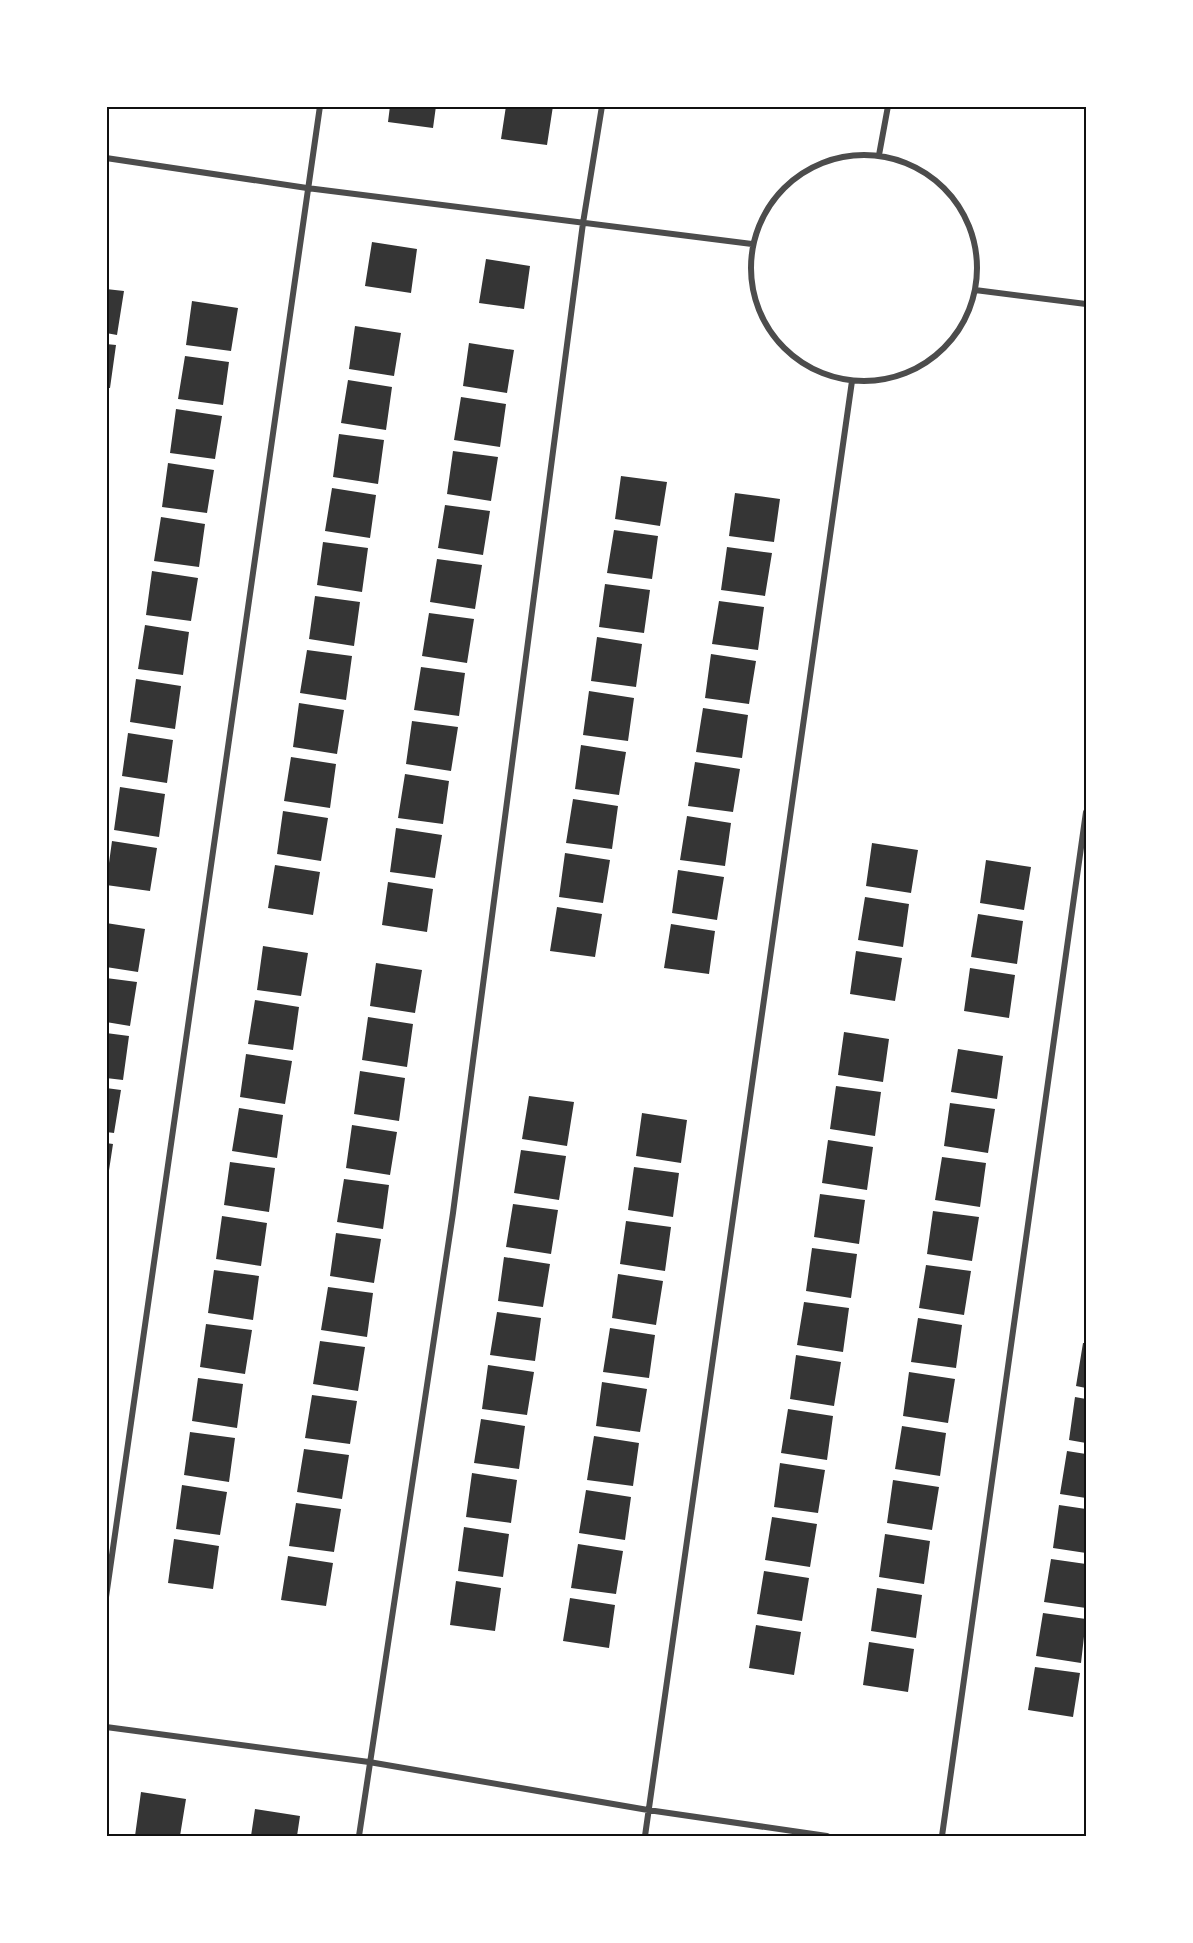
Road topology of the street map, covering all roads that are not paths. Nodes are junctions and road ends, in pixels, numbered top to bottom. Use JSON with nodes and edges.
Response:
{"nodes":[{"id":1,"x":320,"y":106,"type":"edge"},
{"id":2,"x":602,"y":106,"type":"edge"},
{"id":3,"x":888,"y":106,"type":"edge"},
{"id":4,"x":879,"y":155,"type":"junction"},
{"id":5,"x":106,"y":158,"type":"edge"},
{"id":6,"x":307,"y":188,"type":"junction"},
{"id":7,"x":583,"y":223,"type":"junction"},
{"id":8,"x":752,"y":244,"type":"junction"},
{"id":9,"x":975,"y":290,"type":"junction"},
{"id":10,"x":1086,"y":304,"type":"edge"},
{"id":11,"x":852,"y":381,"type":"junction"},
{"id":12,"x":1086,"y":812,"type":"edge"},
{"id":13,"x":106,"y":1597,"type":"edge"},
{"id":14,"x":106,"y":1728,"type":"edge"},
{"id":15,"x":369,"y":1762,"type":"junction"},
{"id":16,"x":648,"y":1810,"type":"junction"},
{"id":17,"x":358,"y":1836,"type":"edge"},
{"id":18,"x":645,"y":1836,"type":"edge"},
{"id":19,"x":827,"y":1836,"type":"edge"},
{"id":20,"x":942,"y":1836,"type":"edge"}],
"edges":[{"from":1,"to":6,"type":"street"},
{"from":2,"to":7,"type":"street"},
{"from":3,"to":4,"type":"street"},
{"from":4,"to":8,"type":"street"},
{"from":4,"to":9,"type":"street"},
{"from":5,"to":6,"type":"street"},
{"from":6,"to":7,"type":"street"},
{"from":6,"to":13,"type":"street"},
{"from":7,"to":8,"type":"street"},
{"from":7,"to":15,"type":"street"},
{"from":8,"to":11,"type":"street"},
{"from":9,"to":10,"type":"street"},
{"from":9,"to":11,"type":"street"},
{"from":11,"to":16,"type":"street"},
{"from":12,"to":20,"type":"street"},
{"from":14,"to":15,"type":"street"},
{"from":15,"to":16,"type":"street"},
{"from":15,"to":17,"type":"street"},
{"from":16,"to":18,"type":"street"},
{"from":16,"to":19,"type":"street"}]}
